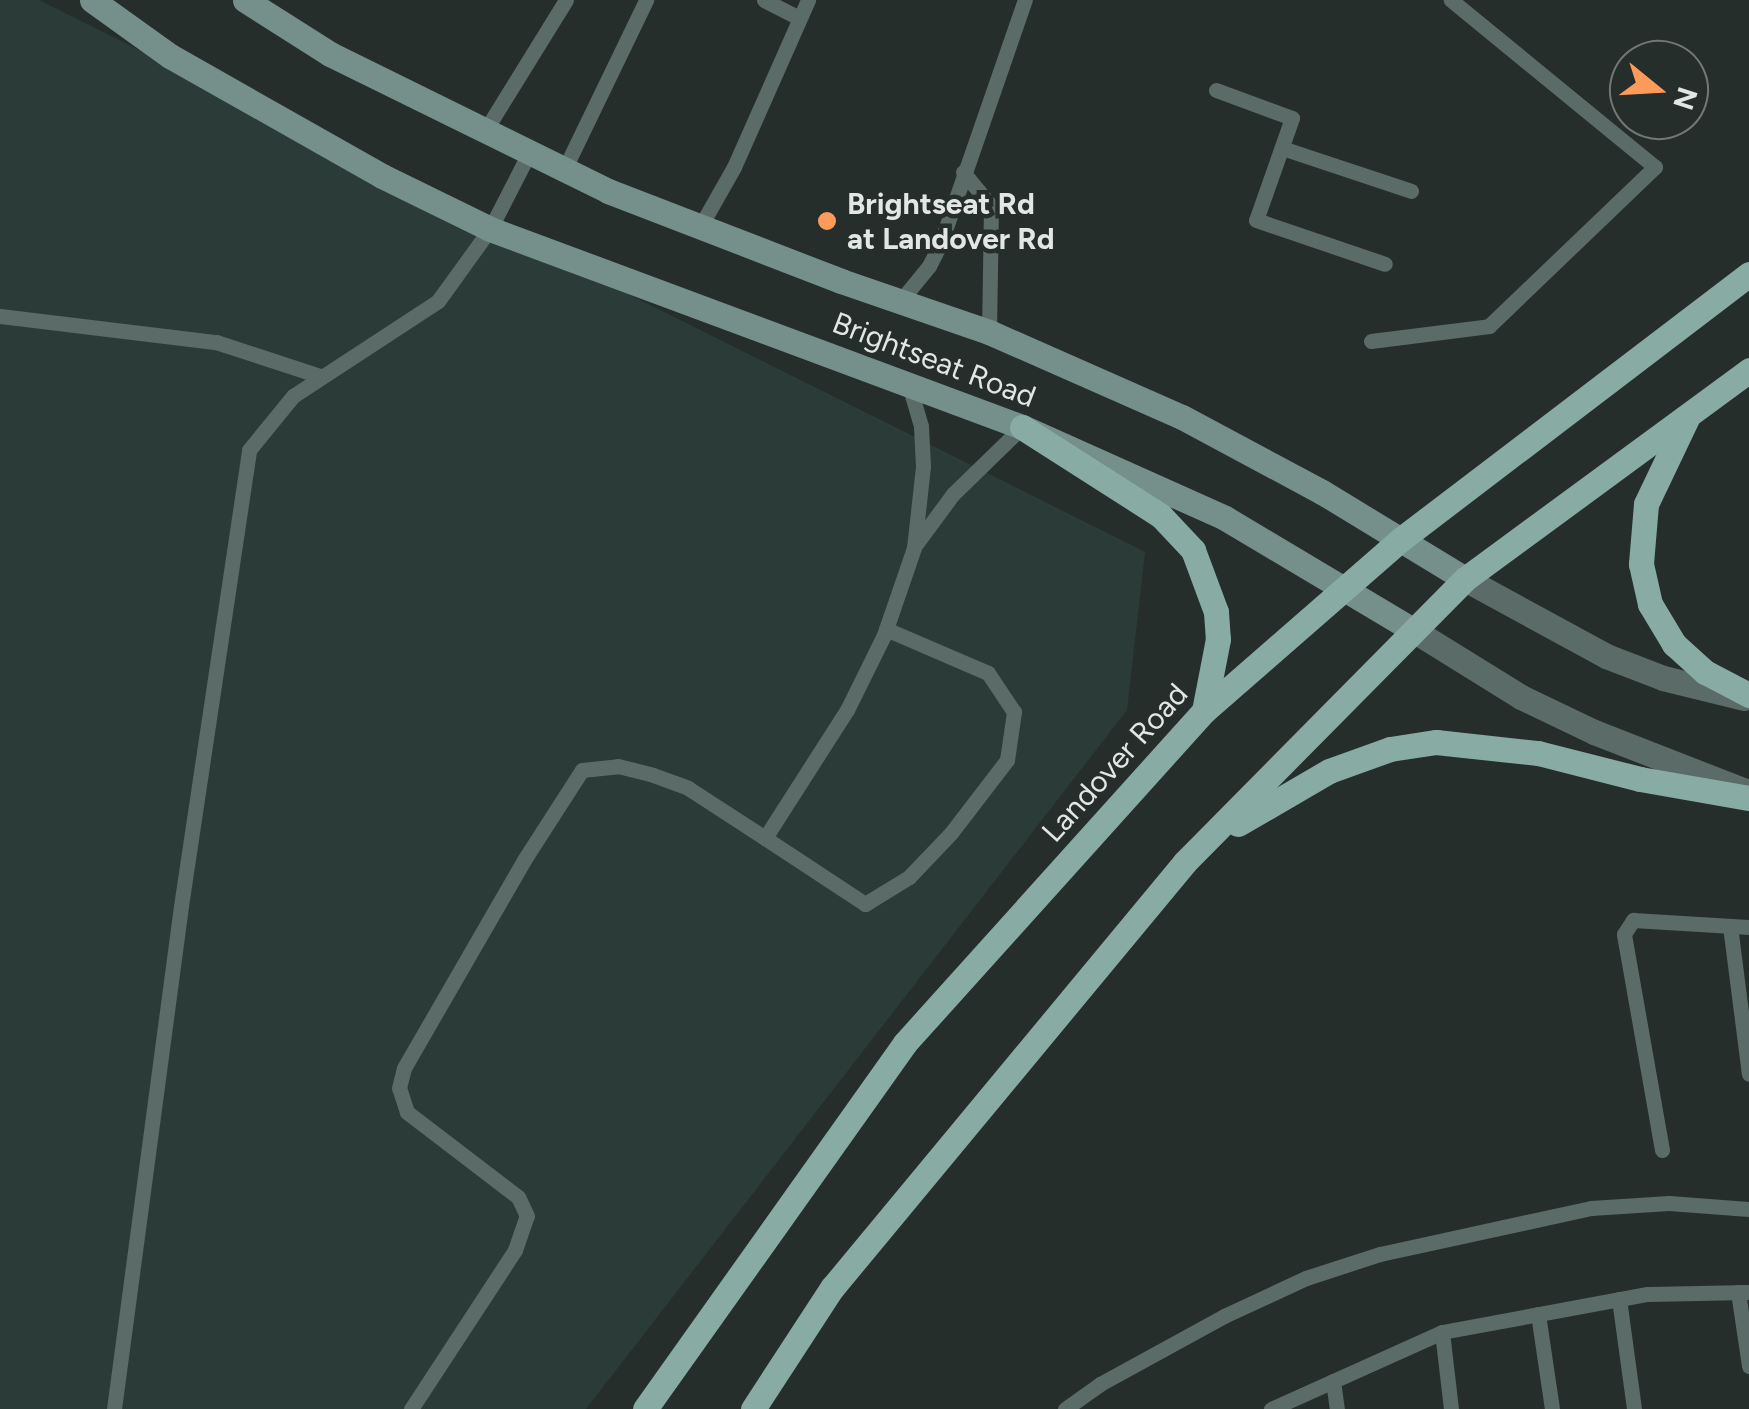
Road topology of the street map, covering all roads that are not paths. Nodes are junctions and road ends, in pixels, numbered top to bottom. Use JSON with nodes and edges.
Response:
{"nodes":[{"id":1,"x":92,"y":0,"type":"edge"},
{"id":2,"x":244,"y":0,"type":"edge"},
{"id":3,"x":566,"y":0,"type":"edge"},
{"id":4,"x":646,"y":0,"type":"edge"},
{"id":5,"x":764,"y":0,"type":"edge"},
{"id":6,"x":808,"y":0,"type":"edge"},
{"id":7,"x":1025,"y":0,"type":"edge"},
{"id":8,"x":1451,"y":0,"type":"edge"},
{"id":9,"x":799,"y":18,"type":"junction"},
{"id":10,"x":1216,"y":90,"type":"dead end"},
{"id":11,"x":485,"y":131,"type":"junction"},
{"id":12,"x":1282,"y":148,"type":"junction"},
{"id":13,"x":530,"y":153,"type":"junction"},
{"id":14,"x":564,"y":170,"type":"junction"},
{"id":15,"x":963,"y":172,"type":"junction"},
{"id":16,"x":1410,"y":191,"type":"dead end"},
{"id":17,"x":700,"y":227,"type":"junction"},
{"id":18,"x":490,"y":229,"type":"junction"},
{"id":19,"x":1385,"y":264,"type":"dead end"},
{"id":20,"x":1749,"y":274,"type":"edge"},
{"id":21,"x":902,"y":299,"type":"junction"},
{"id":22,"x":0,"y":316,"type":"edge"},
{"id":23,"x":989,"y":332,"type":"junction"},
{"id":24,"x":1372,"y":341,"type":"dead end"},
{"id":25,"x":1749,"y":370,"type":"edge"},
{"id":26,"x":320,"y":376,"type":"junction"},
{"id":27,"x":909,"y":385,"type":"junction"},
{"id":28,"x":1689,"y":414,"type":"junction"},
{"id":29,"x":1022,"y":428,"type":"junction"},
{"id":30,"x":1400,"y":540,"type":"junction"},
{"id":31,"x":914,"y":548,"type":"junction"},
{"id":32,"x":1465,"y":580,"type":"junction"},
{"id":33,"x":1342,"y":588,"type":"junction"},
{"id":34,"x":886,"y":629,"type":"junction"},
{"id":35,"x":1413,"y":630,"type":"junction"},
{"id":36,"x":1749,"y":697,"type":"edge"},
{"id":37,"x":1204,"y":711,"type":"junction"},
{"id":38,"x":1749,"y":795,"type":"edge"},
{"id":39,"x":765,"y":838,"type":"junction"},
{"id":40,"x":1185,"y":862,"type":"junction"},
{"id":41,"x":1730,"y":926,"type":"junction"},
{"id":42,"x":1749,"y":927,"type":"edge"},
{"id":43,"x":1749,"y":1074,"type":"edge"},
{"id":44,"x":1662,"y":1150,"type":"dead end"},
{"id":45,"x":1749,"y":1209,"type":"edge"},
{"id":46,"x":1744,"y":1292,"type":"edge"},
{"id":47,"x":1619,"y":1299,"type":"junction"},
{"id":48,"x":1538,"y":1314,"type":"junction"},
{"id":49,"x":1442,"y":1332,"type":"junction"},
{"id":50,"x":1749,"y":1366,"type":"edge"},
{"id":51,"x":1333,"y":1381,"type":"junction"},
{"id":52,"x":114,"y":1409,"type":"edge"},
{"id":53,"x":411,"y":1409,"type":"edge"},
{"id":54,"x":645,"y":1409,"type":"edge"},
{"id":55,"x":753,"y":1409,"type":"edge"},
{"id":56,"x":1065,"y":1409,"type":"edge"},
{"id":57,"x":1272,"y":1409,"type":"edge"},
{"id":58,"x":1337,"y":1409,"type":"edge"},
{"id":59,"x":1451,"y":1409,"type":"edge"},
{"id":60,"x":1552,"y":1409,"type":"edge"},
{"id":61,"x":1634,"y":1409,"type":"edge"}],
"edges":[{"from":1,"to":18,"type":"main road","name":"Brightseat Road"},
{"from":2,"to":11,"type":"main road","name":"Brightseat Road"},
{"from":3,"to":11,"type":"lane"},
{"from":4,"to":14,"type":"lane"},
{"from":5,"to":9,"type":"lane"},
{"from":6,"to":9,"type":"lane"},
{"from":7,"to":15,"type":"lane"},
{"from":8,"to":24,"type":"lane"},
{"from":9,"to":17,"type":"lane"},
{"from":10,"to":12,"type":"lane"},
{"from":11,"to":13,"type":"main road","name":"Brightseat Road"},
{"from":12,"to":16,"type":"lane"},
{"from":12,"to":19,"type":"lane"},
{"from":13,"to":14,"type":"main road","name":"Brightseat Road"},
{"from":13,"to":18,"type":"lane"},
{"from":14,"to":17,"type":"main road","name":"Brightseat Road"},
{"from":15,"to":21,"type":"lane"},
{"from":15,"to":23,"type":"lane"},
{"from":17,"to":21,"type":"main road","name":"Brightseat Road"},
{"from":18,"to":26,"type":"lane"},
{"from":18,"to":27,"type":"main road","name":"Brightseat Road"},
{"from":20,"to":30,"type":"main road","name":"Landover Road"},
{"from":21,"to":23,"type":"main road","name":"Brightseat Road"},
{"from":22,"to":26,"type":"lane"},
{"from":23,"to":30,"type":"main road","name":"Brightseat Road"},
{"from":25,"to":28,"type":"main road"},
{"from":26,"to":52,"type":"lane"},
{"from":27,"to":29,"type":"main road","name":"Brightseat Road"},
{"from":27,"to":31,"type":"lane"},
{"from":28,"to":32,"type":"main road"},
{"from":28,"to":36,"type":"main road"},
{"from":29,"to":31,"type":"lane"},
{"from":29,"to":33,"type":"main road","name":"Brightseat Road"},
{"from":29,"to":37,"type":"main road"},
{"from":30,"to":32,"type":"main road","name":"Brightseat Road"},
{"from":30,"to":33,"type":"main road","name":"Landover Road"},
{"from":31,"to":34,"type":"lane"},
{"from":32,"to":35,"type":"main road"},
{"from":32,"to":36,"type":"street","name":"Brightseat Road"},
{"from":33,"to":35,"type":"main road","name":"Brightseat Road"},
{"from":33,"to":37,"type":"main road","name":"Landover Road"},
{"from":34,"to":39,"type":"lane"},
{"from":34,"to":39,"type":"lane"},
{"from":35,"to":38,"type":"street","name":"Brightseat Road"},
{"from":35,"to":40,"type":"main road"},
{"from":37,"to":54,"type":"main road","name":"Landover Road"},
{"from":38,"to":40,"type":"main road"},
{"from":39,"to":53,"type":"lane"},
{"from":40,"to":55,"type":"main road"},
{"from":41,"to":42,"type":"lane"},
{"from":41,"to":43,"type":"lane"},
{"from":41,"to":44,"type":"lane"},
{"from":45,"to":56,"type":"lane"},
{"from":46,"to":47,"type":"lane"},
{"from":46,"to":50,"type":"lane"},
{"from":47,"to":48,"type":"lane"},
{"from":47,"to":61,"type":"lane"},
{"from":48,"to":49,"type":"lane"},
{"from":48,"to":60,"type":"lane"},
{"from":49,"to":51,"type":"lane"},
{"from":49,"to":59,"type":"lane"},
{"from":51,"to":57,"type":"lane"},
{"from":51,"to":58,"type":"lane"}]}
